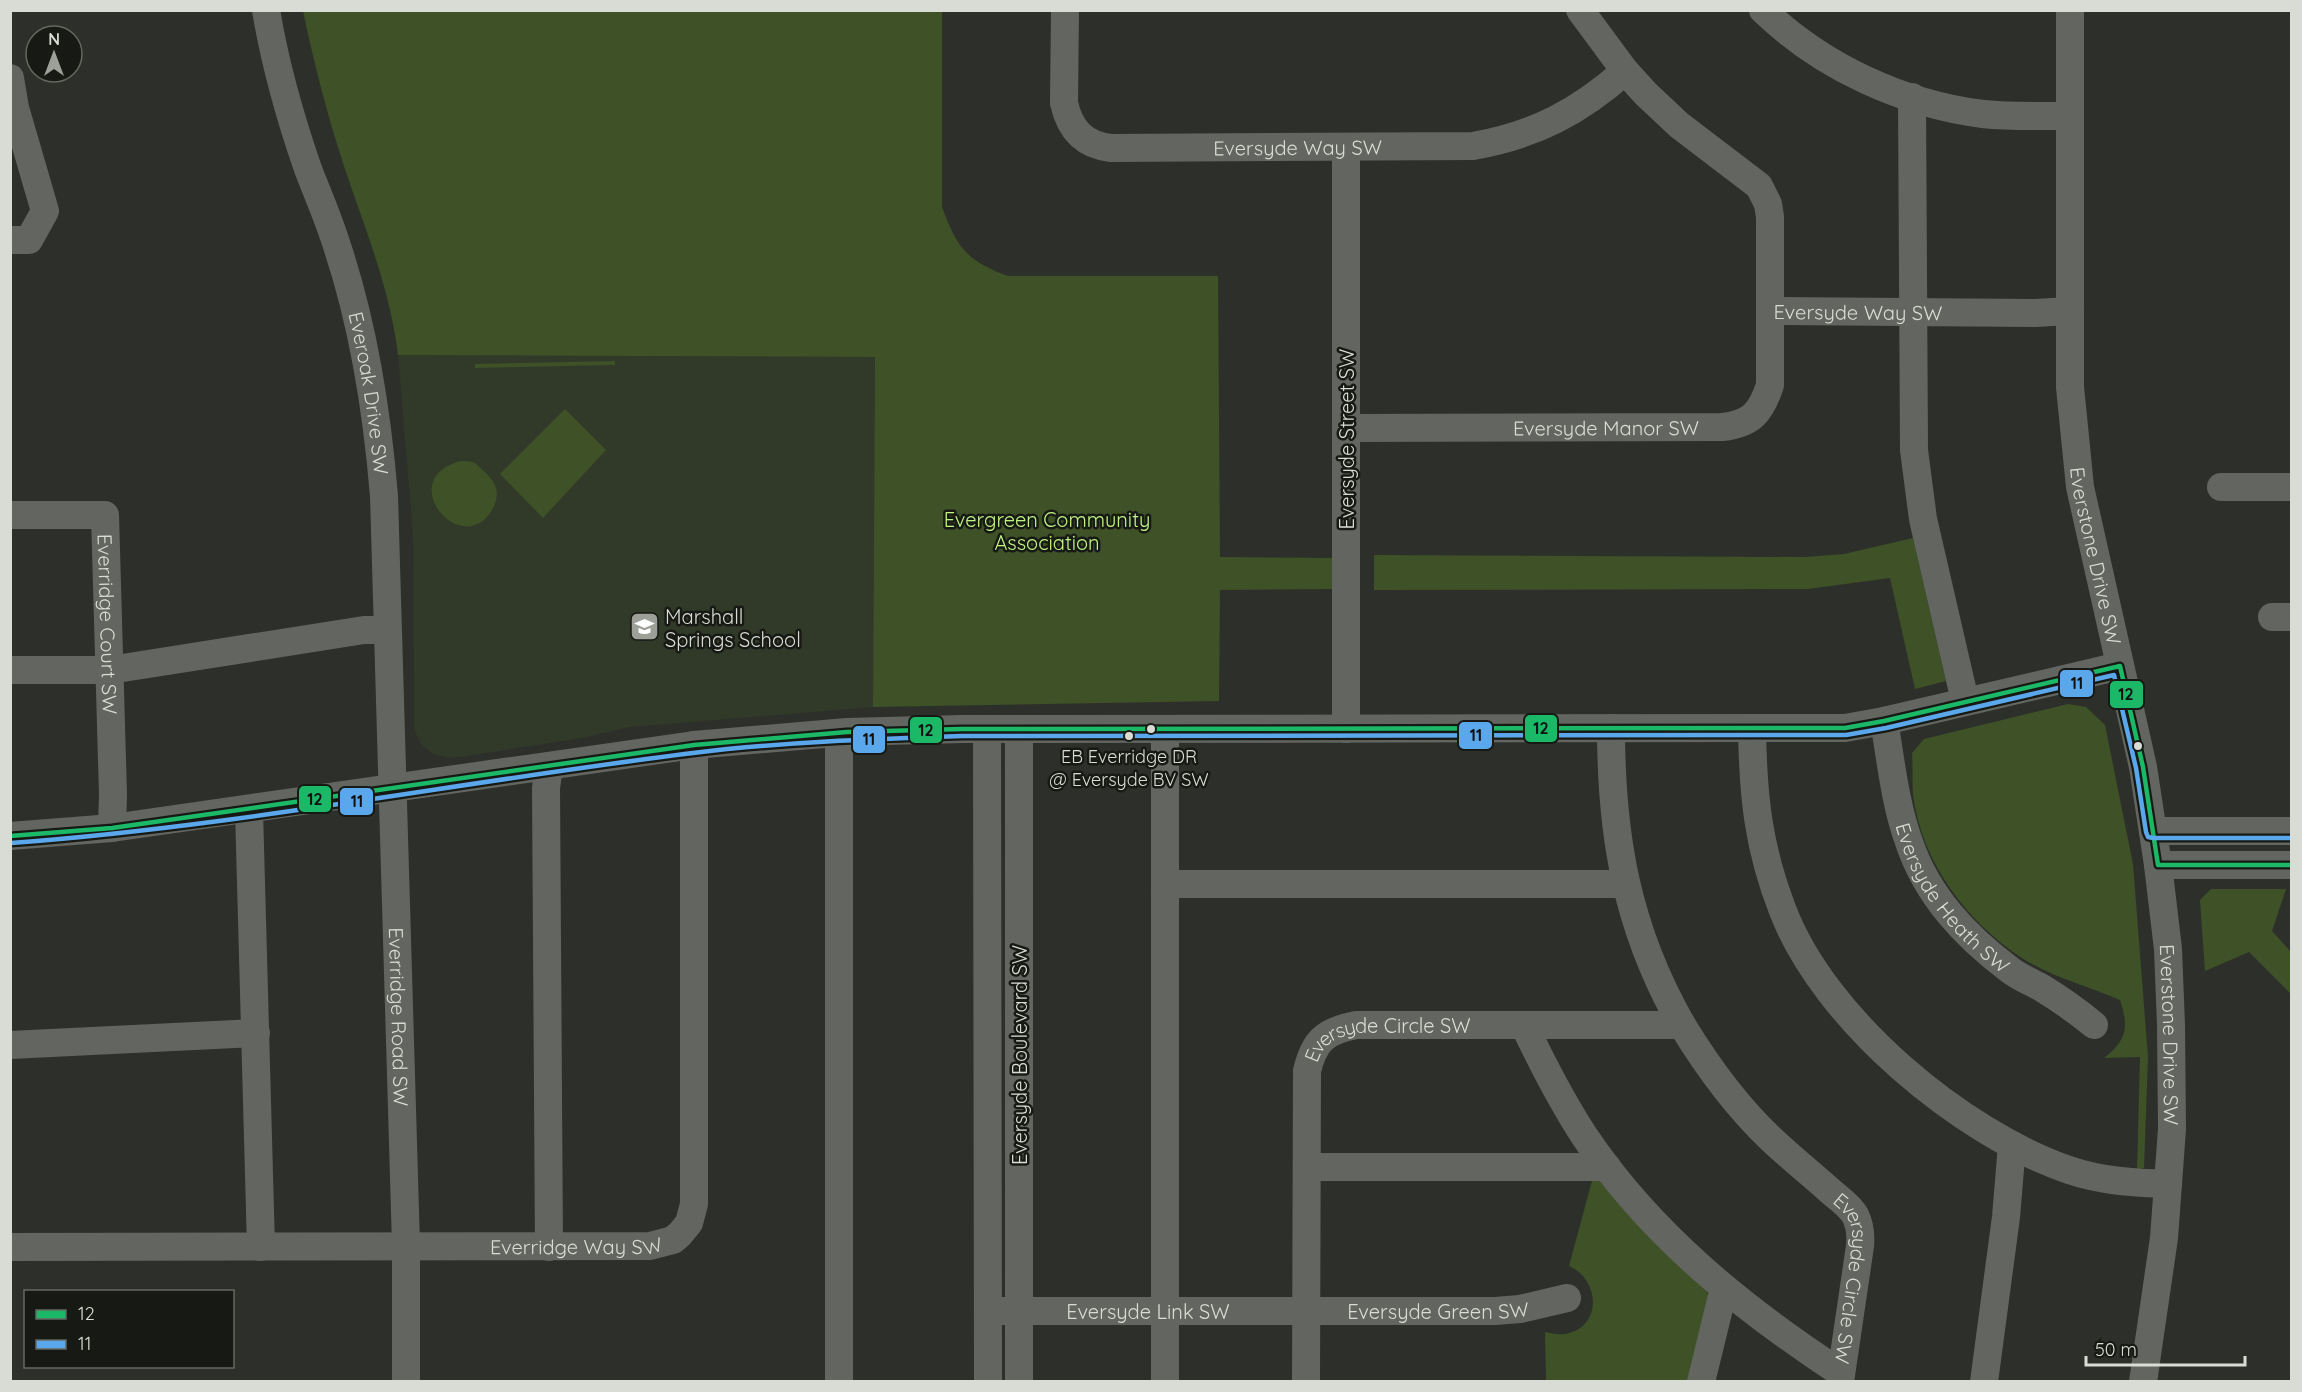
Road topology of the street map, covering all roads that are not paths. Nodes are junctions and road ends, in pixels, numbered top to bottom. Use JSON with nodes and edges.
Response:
{"nodes":[{"id":1,"x":266,"y":10,"type":"edge"},
{"id":2,"x":1065,"y":10,"type":"edge"},
{"id":3,"x":1580,"y":10,"type":"edge"},
{"id":4,"x":1763,"y":10,"type":"edge"},
{"id":5,"x":2070,"y":10,"type":"edge"},
{"id":6,"x":1625,"y":70,"type":"junction"},
{"id":7,"x":10,"y":78,"type":"edge"},
{"id":8,"x":1912,"y":98,"type":"junction"},
{"id":9,"x":2070,"y":116,"type":"junction"},
{"id":10,"x":1346,"y":148,"type":"junction"},
{"id":11,"x":10,"y":240,"type":"edge"},
{"id":12,"x":1770,"y":311,"type":"junction"},
{"id":13,"x":1912,"y":311,"type":"junction"},
{"id":14,"x":2070,"y":311,"type":"junction"},
{"id":15,"x":1346,"y":428,"type":"junction"},
{"id":16,"x":2221,"y":487,"type":"dead end"},
{"id":17,"x":2292,"y":487,"type":"edge"},
{"id":18,"x":10,"y":515,"type":"edge"},
{"id":19,"x":387,"y":630,"type":"junction"},
{"id":20,"x":2120,"y":666,"type":"junction"},
{"id":21,"x":10,"y":670,"type":"edge"},
{"id":22,"x":110,"y":670,"type":"junction"},
{"id":23,"x":1965,"y":701,"type":"junction"},
{"id":24,"x":1884,"y":721,"type":"junction"},
{"id":25,"x":1611,"y":728,"type":"junction"},
{"id":26,"x":1752,"y":728,"type":"junction"},
{"id":27,"x":987,"y":729,"type":"junction"},
{"id":28,"x":1018,"y":729,"type":"junction"},
{"id":29,"x":1165,"y":729,"type":"junction"},
{"id":30,"x":1346,"y":729,"type":"junction"},
{"id":31,"x":839,"y":733,"type":"junction"},
{"id":32,"x":694,"y":745,"type":"junction"},
{"id":33,"x":549,"y":766,"type":"junction"},
{"id":34,"x":393,"y":788,"type":"junction"},
{"id":35,"x":249,"y":810,"type":"junction"},
{"id":36,"x":112,"y":828,"type":"junction"},
{"id":37,"x":2153,"y":831,"type":"junction"},
{"id":38,"x":2292,"y":831,"type":"edge"},
{"id":39,"x":10,"y":836,"type":"edge"},
{"id":40,"x":2158,"y":865,"type":"junction"},
{"id":41,"x":2292,"y":865,"type":"edge"},
{"id":42,"x":1165,"y":884,"type":"junction"},
{"id":43,"x":1626,"y":884,"type":"junction"},
{"id":44,"x":1682,"y":1024,"type":"junction"},
{"id":45,"x":1524,"y":1025,"type":"junction"},
{"id":46,"x":2094,"y":1025,"type":"dead end"},
{"id":47,"x":256,"y":1033,"type":"junction"},
{"id":48,"x":10,"y":1045,"type":"edge"},
{"id":49,"x":2012,"y":1145,"type":"junction"},
{"id":50,"x":1307,"y":1167,"type":"junction"},
{"id":51,"x":1607,"y":1167,"type":"junction"},
{"id":52,"x":2168,"y":1184,"type":"junction"},
{"id":53,"x":406,"y":1245,"type":"junction"},
{"id":54,"x":10,"y":1247,"type":"edge"},
{"id":55,"x":261,"y":1247,"type":"junction"},
{"id":56,"x":549,"y":1247,"type":"junction"},
{"id":57,"x":1724,"y":1288,"type":"junction"},
{"id":58,"x":1567,"y":1298,"type":"dead end"},
{"id":59,"x":988,"y":1311,"type":"junction"},
{"id":60,"x":1019,"y":1311,"type":"junction"},
{"id":61,"x":1166,"y":1311,"type":"junction"},
{"id":62,"x":1307,"y":1311,"type":"junction"},
{"id":63,"x":1840,"y":1377,"type":"edge"},
{"id":64,"x":406,"y":1382,"type":"edge"},
{"id":65,"x":839,"y":1382,"type":"edge"},
{"id":66,"x":988,"y":1382,"type":"edge"},
{"id":67,"x":1019,"y":1382,"type":"edge"},
{"id":68,"x":1166,"y":1382,"type":"edge"},
{"id":69,"x":1306,"y":1382,"type":"edge"},
{"id":70,"x":1701,"y":1382,"type":"edge"},
{"id":71,"x":1984,"y":1382,"type":"edge"},
{"id":72,"x":2143,"y":1382,"type":"edge"}],
"edges":[{"from":1,"to":19,"type":"street","name":"Everoak Drive SW"},
{"from":2,"to":10,"type":"street","name":"Eversyde Way SW"},
{"from":3,"to":6,"type":"street","name":"Eversyde Way SW"},
{"from":4,"to":8,"type":"street"},
{"from":5,"to":9,"type":"street","name":"Everstone Drive SW"},
{"from":6,"to":10,"type":"street","name":"Eversyde Way SW"},
{"from":6,"to":12,"type":"street","name":"Eversyde Way SW"},
{"from":7,"to":11,"type":"street"},
{"from":8,"to":9,"type":"street"},
{"from":8,"to":13,"type":"street"},
{"from":9,"to":14,"type":"street","name":"Everstone Drive SW"},
{"from":10,"to":15,"type":"street","name":"Eversyde Street SW"},
{"from":12,"to":13,"type":"street","name":"Eversyde Way SW"},
{"from":12,"to":15,"type":"street","name":"Eversyde Manor SW"},
{"from":13,"to":14,"type":"street","name":"Eversyde Way SW"},
{"from":13,"to":23,"type":"street"},
{"from":14,"to":20,"type":"street","name":"Everstone Drive SW"},
{"from":15,"to":30,"type":"street","name":"Eversyde Street SW"},
{"from":16,"to":17,"type":"street"},
{"from":18,"to":22,"type":"street","name":"Everridge Court SW"},
{"from":19,"to":22,"type":"street"},
{"from":19,"to":34,"type":"street","name":"Everoak Drive SW"},
{"from":20,"to":23,"type":"street"},
{"from":20,"to":37,"type":"street","name":"Everstone Drive SW"},
{"from":21,"to":22,"type":"street"},
{"from":22,"to":36,"type":"street","name":"Everridge Court SW"},
{"from":23,"to":24,"type":"street"},
{"from":24,"to":26,"type":"street"},
{"from":24,"to":46,"type":"street","name":"Eversyde Heath SW"},
{"from":25,"to":26,"type":"street"},
{"from":25,"to":30,"type":"street"},
{"from":25,"to":43,"type":"street","name":"Eversyde Circle SW"},
{"from":26,"to":49,"type":"street"},
{"from":27,"to":28,"type":"street"},
{"from":27,"to":31,"type":"street"},
{"from":27,"to":59,"type":"street","name":"Eversyde Boulevard SW"},
{"from":28,"to":29,"type":"street"},
{"from":28,"to":60,"type":"street","name":"Eversyde Boulevard SW"},
{"from":29,"to":30,"type":"street"},
{"from":29,"to":42,"type":"street"},
{"from":31,"to":32,"type":"street"},
{"from":31,"to":65,"type":"street"},
{"from":32,"to":33,"type":"street"},
{"from":32,"to":56,"type":"street","name":"Everridge Way SW"},
{"from":33,"to":34,"type":"street"},
{"from":33,"to":56,"type":"street"},
{"from":34,"to":35,"type":"street"},
{"from":34,"to":53,"type":"street","name":"Everridge Road SW"},
{"from":35,"to":36,"type":"street"},
{"from":35,"to":47,"type":"street"},
{"from":36,"to":39,"type":"street"},
{"from":37,"to":38,"type":"street"},
{"from":37,"to":40,"type":"street","name":"Everstone Drive SW"},
{"from":40,"to":41,"type":"street"},
{"from":40,"to":52,"type":"street","name":"Everstone Drive SW"},
{"from":42,"to":43,"type":"street"},
{"from":42,"to":61,"type":"street"},
{"from":43,"to":44,"type":"street","name":"Eversyde Circle SW"},
{"from":44,"to":45,"type":"street","name":"Eversyde Circle SW"},
{"from":44,"to":63,"type":"street","name":"Eversyde Circle SW"},
{"from":45,"to":50,"type":"street","name":"Eversyde Circle SW"},
{"from":45,"to":51,"type":"street"},
{"from":47,"to":48,"type":"street"},
{"from":47,"to":55,"type":"street"},
{"from":49,"to":52,"type":"street"},
{"from":49,"to":71,"type":"street"},
{"from":50,"to":51,"type":"street"},
{"from":50,"to":62,"type":"street","name":"Eversyde Circle SW"},
{"from":51,"to":57,"type":"street"},
{"from":52,"to":72,"type":"street","name":"Everstone Drive SW"},
{"from":53,"to":55,"type":"street","name":"Everridge Way SW"},
{"from":53,"to":56,"type":"street","name":"Everridge Way SW"},
{"from":53,"to":64,"type":"street","name":"Everridge Road SW"},
{"from":54,"to":55,"type":"street","name":"Everridge Way SW"},
{"from":57,"to":63,"type":"street"},
{"from":57,"to":70,"type":"street"},
{"from":58,"to":62,"type":"street","name":"Eversyde Green SW"},
{"from":59,"to":60,"type":"street","name":"Eversyde Link SW"},
{"from":59,"to":66,"type":"street","name":"Eversyde Boulevard SW"},
{"from":60,"to":61,"type":"street","name":"Eversyde Link SW"},
{"from":60,"to":67,"type":"street","name":"Eversyde Boulevard SW"},
{"from":61,"to":62,"type":"street","name":"Eversyde Link SW"},
{"from":61,"to":68,"type":"street"},
{"from":62,"to":69,"type":"street","name":"Eversyde Circle SW"}]}
